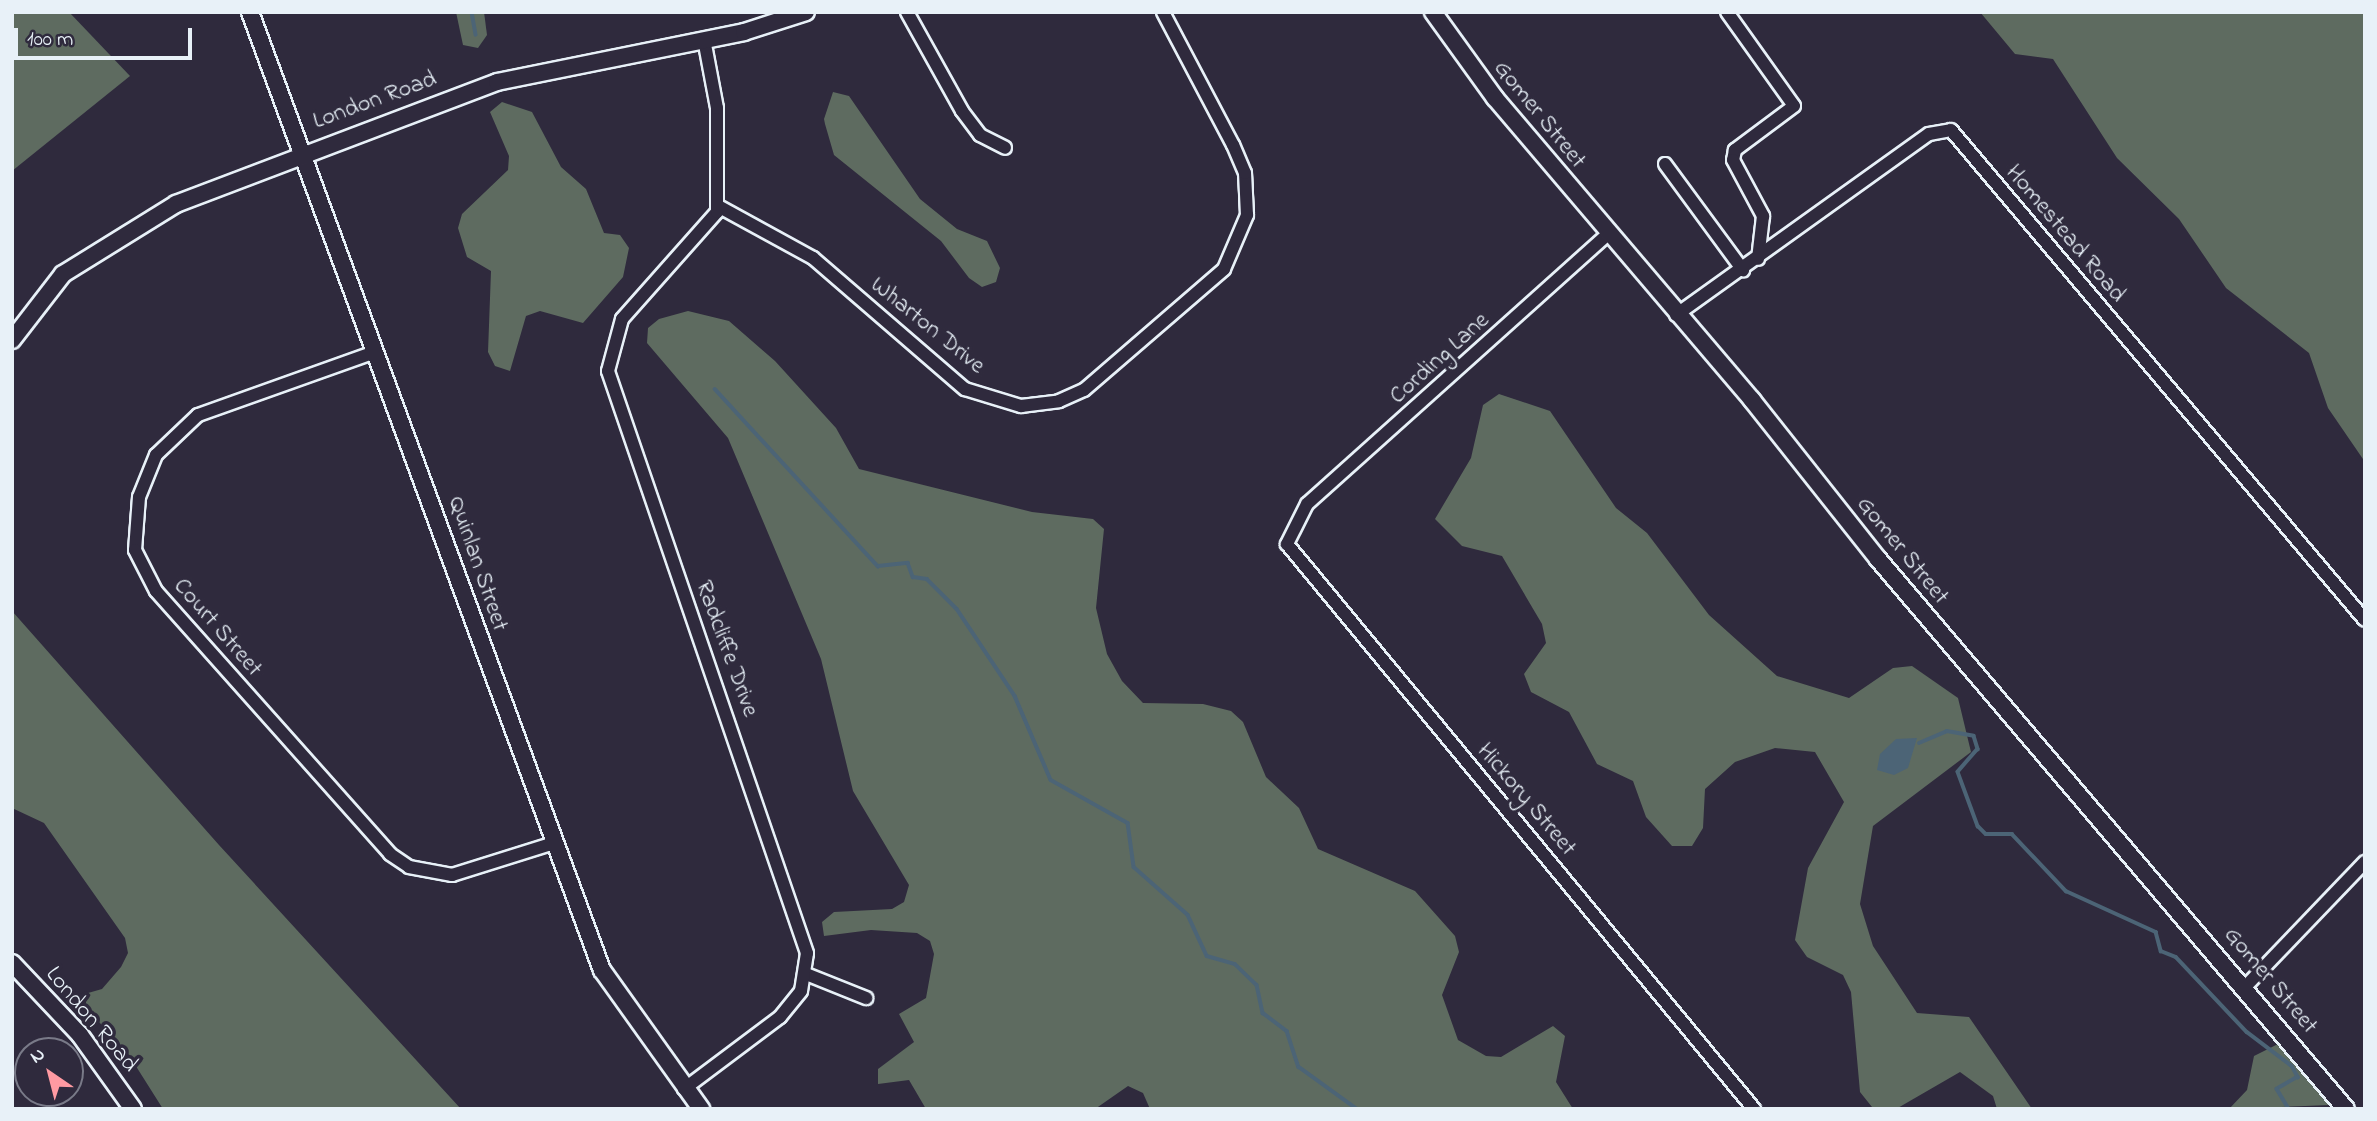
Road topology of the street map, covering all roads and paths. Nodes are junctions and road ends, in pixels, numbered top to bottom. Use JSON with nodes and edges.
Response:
{"nodes":[{"id":1,"x":250,"y":12,"type":"edge"},
{"id":2,"x":806,"y":12,"type":"edge"},
{"id":3,"x":908,"y":12,"type":"edge"},
{"id":4,"x":1163,"y":12,"type":"edge"},
{"id":5,"x":1433,"y":12,"type":"edge"},
{"id":6,"x":1727,"y":12,"type":"edge"},
{"id":7,"x":704,"y":39,"type":"junction"},
{"id":8,"x":1005,"y":148,"type":"dead end"},
{"id":9,"x":303,"y":152,"type":"junction"},
{"id":10,"x":1665,"y":164,"type":"dead end"},
{"id":11,"x":718,"y":206,"type":"junction"},
{"id":12,"x":1608,"y":234,"type":"junction"},
{"id":13,"x":1758,"y":258,"type":"junction"},
{"id":14,"x":1744,"y":270,"type":"junction"},
{"id":15,"x":1676,"y":315,"type":"junction"},
{"id":16,"x":12,"y":340,"type":"edge"},
{"id":17,"x":375,"y":352,"type":"junction"},
{"id":18,"x":1299,"y":515,"type":"joint"},
{"id":19,"x":2365,"y":620,"type":"edge"},
{"id":20,"x":554,"y":843,"type":"junction"},
{"id":21,"x":2365,"y":862,"type":"edge"},
{"id":22,"x":12,"y":963,"type":"edge"},
{"id":23,"x":806,"y":974,"type":"junction"},
{"id":24,"x":2246,"y":986,"type":"junction"},
{"id":25,"x":866,"y":998,"type":"dead end"},
{"id":26,"x":684,"y":1089,"type":"junction"},
{"id":27,"x":133,"y":1109,"type":"edge"},
{"id":28,"x":701,"y":1109,"type":"edge"},
{"id":29,"x":1754,"y":1109,"type":"edge"},
{"id":30,"x":2346,"y":1109,"type":"edge"}],
"edges":[{"from":1,"to":9,"type":"street","name":"Quinlan Street"},
{"from":2,"to":7,"type":"street","name":"London Road"},
{"from":3,"to":8,"type":"street"},
{"from":4,"to":11,"type":"street","name":"Wharton Drive"},
{"from":5,"to":12,"type":"street","name":"Gomer Street"},
{"from":6,"to":13,"type":"street"},
{"from":7,"to":9,"type":"street","name":"London Road"},
{"from":7,"to":11,"type":"street"},
{"from":9,"to":16,"type":"street","name":"London Road"},
{"from":9,"to":17,"type":"street","name":"Quinlan Street"},
{"from":10,"to":14,"type":"street"},
{"from":11,"to":23,"type":"street","name":"Radcliffe Drive"},
{"from":12,"to":15,"type":"street","name":"Gomer Street"},
{"from":12,"to":18,"type":"street","name":"Cording Lane"},
{"from":13,"to":14,"type":"street","name":"Homestead Road"},
{"from":13,"to":19,"type":"street","name":"Homestead Road"},
{"from":14,"to":15,"type":"street","name":"Homestead Road"},
{"from":15,"to":24,"type":"street","name":"Gomer Street"},
{"from":17,"to":20,"type":"street","name":"Quinlan Street"},
{"from":17,"to":20,"type":"street","name":"Court Street"},
{"from":18,"to":29,"type":"street","name":"Hickory Street"},
{"from":20,"to":26,"type":"street","name":"Quinlan Street"},
{"from":21,"to":24,"type":"street"},
{"from":22,"to":27,"type":"street","name":"London Road"},
{"from":23,"to":25,"type":"street"},
{"from":23,"to":26,"type":"street"},
{"from":24,"to":30,"type":"street","name":"Gomer Street"},
{"from":26,"to":28,"type":"street","name":"Quinlan Street"}]}
